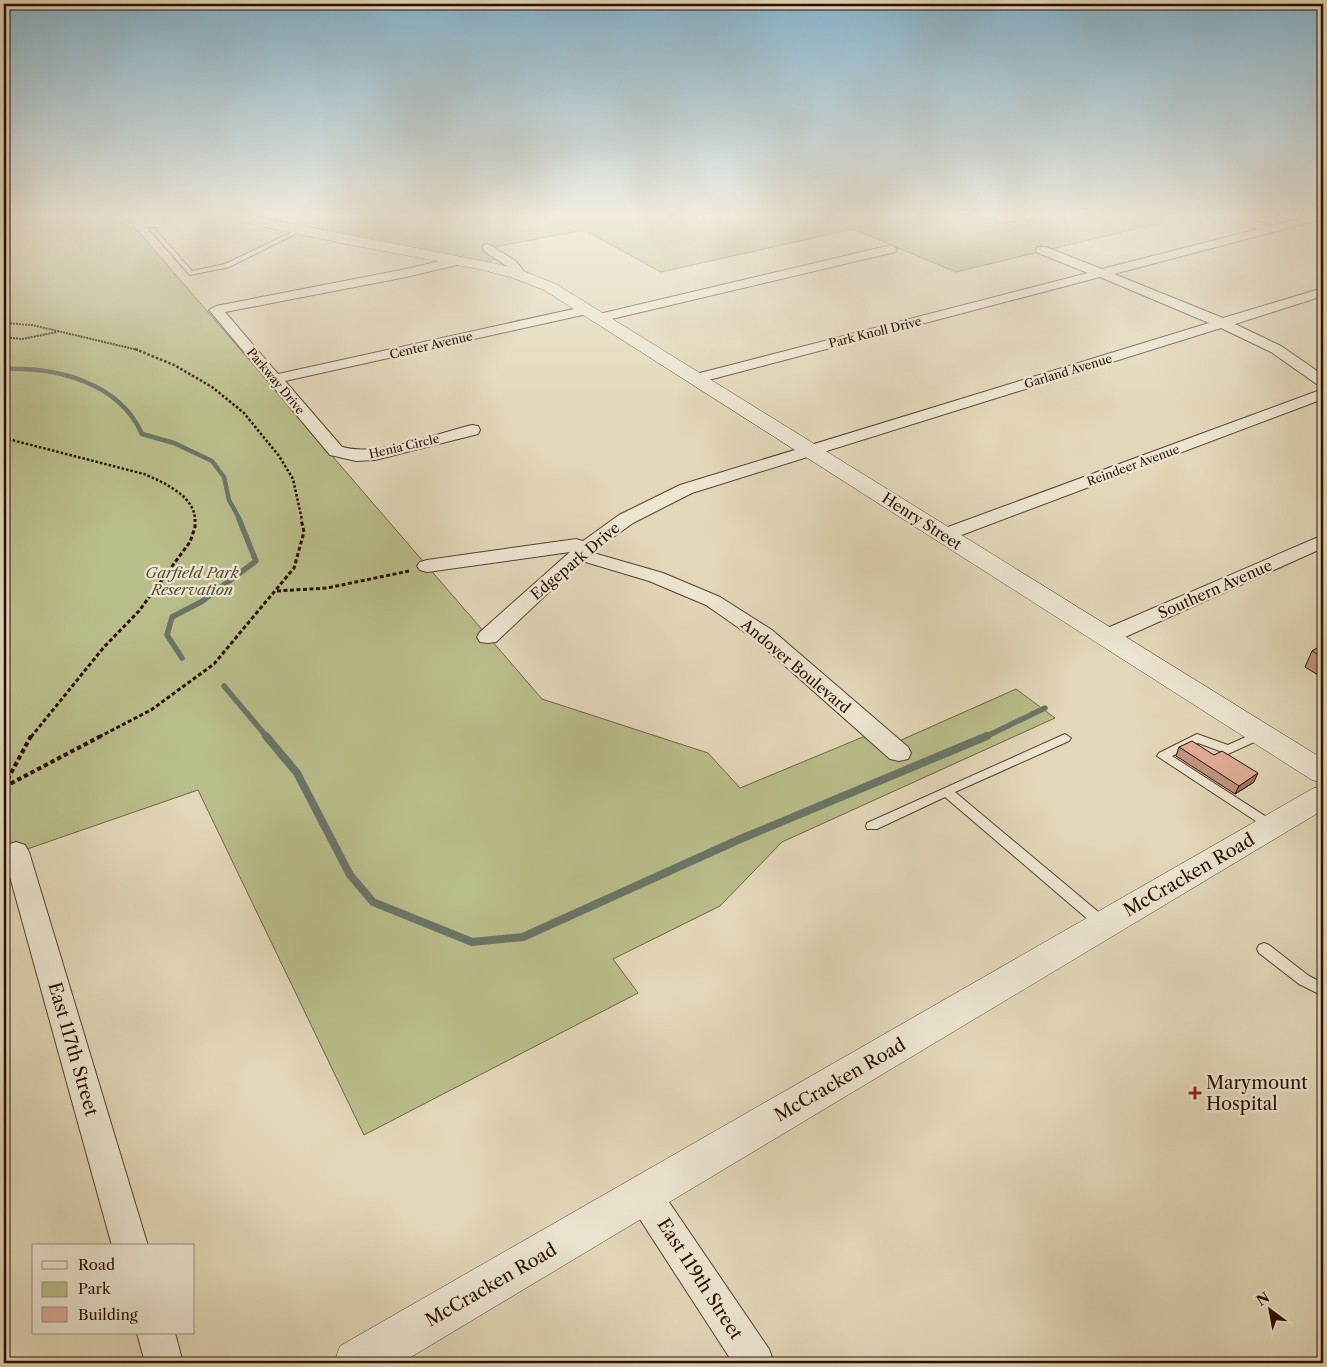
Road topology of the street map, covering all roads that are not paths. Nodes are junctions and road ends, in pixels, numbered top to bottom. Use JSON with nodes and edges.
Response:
{"nodes":[{"id":1,"x":371,"y":280,"type":"edge"},
{"id":2,"x":533,"y":280,"type":"edge"},
{"id":3,"x":750,"y":280,"type":"edge"},
{"id":4,"x":1081,"y":280,"type":"edge"},
{"id":5,"x":1119,"y":280,"type":"edge"},
{"id":6,"x":1323,"y":292,"type":"edge"},
{"id":7,"x":593,"y":314,"type":"junction"},
{"id":8,"x":1221,"y":324,"type":"junction"},
{"id":9,"x":697,"y":378,"type":"junction"},
{"id":10,"x":275,"y":380,"type":"junction"},
{"id":11,"x":1323,"y":382,"type":"edge"},
{"id":12,"x":1323,"y":394,"type":"edge"},
{"id":13,"x":472,"y":430,"type":"dead end"},
{"id":14,"x":812,"y":450,"type":"junction"},
{"id":15,"x":336,"y":451,"type":"joint"},
{"id":16,"x":944,"y":535,"type":"junction"},
{"id":17,"x":1323,"y":540,"type":"edge"},
{"id":18,"x":582,"y":551,"type":"junction"},
{"id":19,"x":428,"y":566,"type":"road end"},
{"id":20,"x":488,"y":636,"type":"dead end"},
{"id":21,"x":1106,"y":637,"type":"junction"},
{"id":22,"x":1261,"y":734,"type":"junction"},
{"id":23,"x":1065,"y":738,"type":"dead end"},
{"id":24,"x":898,"y":753,"type":"dead end"},
{"id":25,"x":1323,"y":773,"type":"edge"},
{"id":26,"x":946,"y":791,"type":"junction"},
{"id":27,"x":1323,"y":796,"type":"edge"},
{"id":28,"x":872,"y":826,"type":"dead end"},
{"id":29,"x":1271,"y":826,"type":"junction"},
{"id":30,"x":10,"y":855,"type":"edge"},
{"id":31,"x":1104,"y":925,"type":"junction"},
{"id":32,"x":1264,"y":948,"type":"dead end"},
{"id":33,"x":1323,"y":990,"type":"edge"},
{"id":34,"x":644,"y":1195,"type":"junction"},
{"id":35,"x":129,"y":1244,"type":"edge"},
{"id":36,"x":156,"y":1334,"type":"edge"},
{"id":37,"x":164,"y":1363,"type":"edge"},
{"id":38,"x":356,"y":1363,"type":"edge"},
{"id":39,"x":755,"y":1363,"type":"edge"}],
"edges":[{"from":1,"to":10,"type":"street","name":"Parkway Drive"},
{"from":2,"to":7,"type":"street","name":"Henry Street"},
{"from":3,"to":7,"type":"street","name":"Center Avenue"},
{"from":4,"to":9,"type":"street","name":"Park Knoll Drive"},
{"from":5,"to":8,"type":"street"},
{"from":6,"to":8,"type":"street","name":"Garland Avenue"},
{"from":7,"to":9,"type":"street","name":"Henry Street"},
{"from":7,"to":10,"type":"street","name":"Center Avenue"},
{"from":8,"to":11,"type":"street"},
{"from":8,"to":14,"type":"street","name":"Garland Avenue"},
{"from":9,"to":14,"type":"street","name":"Henry Street"},
{"from":10,"to":15,"type":"street","name":"Parkway Drive"},
{"from":12,"to":16,"type":"street","name":"Reindeer Avenue"},
{"from":13,"to":15,"type":"street","name":"Henia Circle"},
{"from":14,"to":16,"type":"street","name":"Henry Street"},
{"from":14,"to":18,"type":"street","name":"Edgepark Drive"},
{"from":16,"to":21,"type":"street","name":"Henry Street"},
{"from":17,"to":21,"type":"street","name":"Southern Avenue"},
{"from":18,"to":19,"type":"street","name":"Andover Boulevard"},
{"from":18,"to":20,"type":"street","name":"Edgepark Drive"},
{"from":18,"to":24,"type":"street","name":"Andover Boulevard"},
{"from":21,"to":22,"type":"street","name":"Henry Street"},
{"from":22,"to":25,"type":"street","name":"Henry Street"},
{"from":22,"to":29,"type":"lane"},
{"from":23,"to":26,"type":"lane"},
{"from":26,"to":28,"type":"lane"},
{"from":26,"to":31,"type":"lane"},
{"from":27,"to":29,"type":"street","name":"McCracken Road"},
{"from":29,"to":31,"type":"street","name":"McCracken Road"},
{"from":30,"to":35,"type":"street","name":"East 117th Street"},
{"from":31,"to":34,"type":"street","name":"McCracken Road"},
{"from":32,"to":33,"type":"lane"},
{"from":34,"to":38,"type":"street","name":"McCracken Road"},
{"from":34,"to":39,"type":"street","name":"East 119th Street"},
{"from":36,"to":37,"type":"street"}]}
